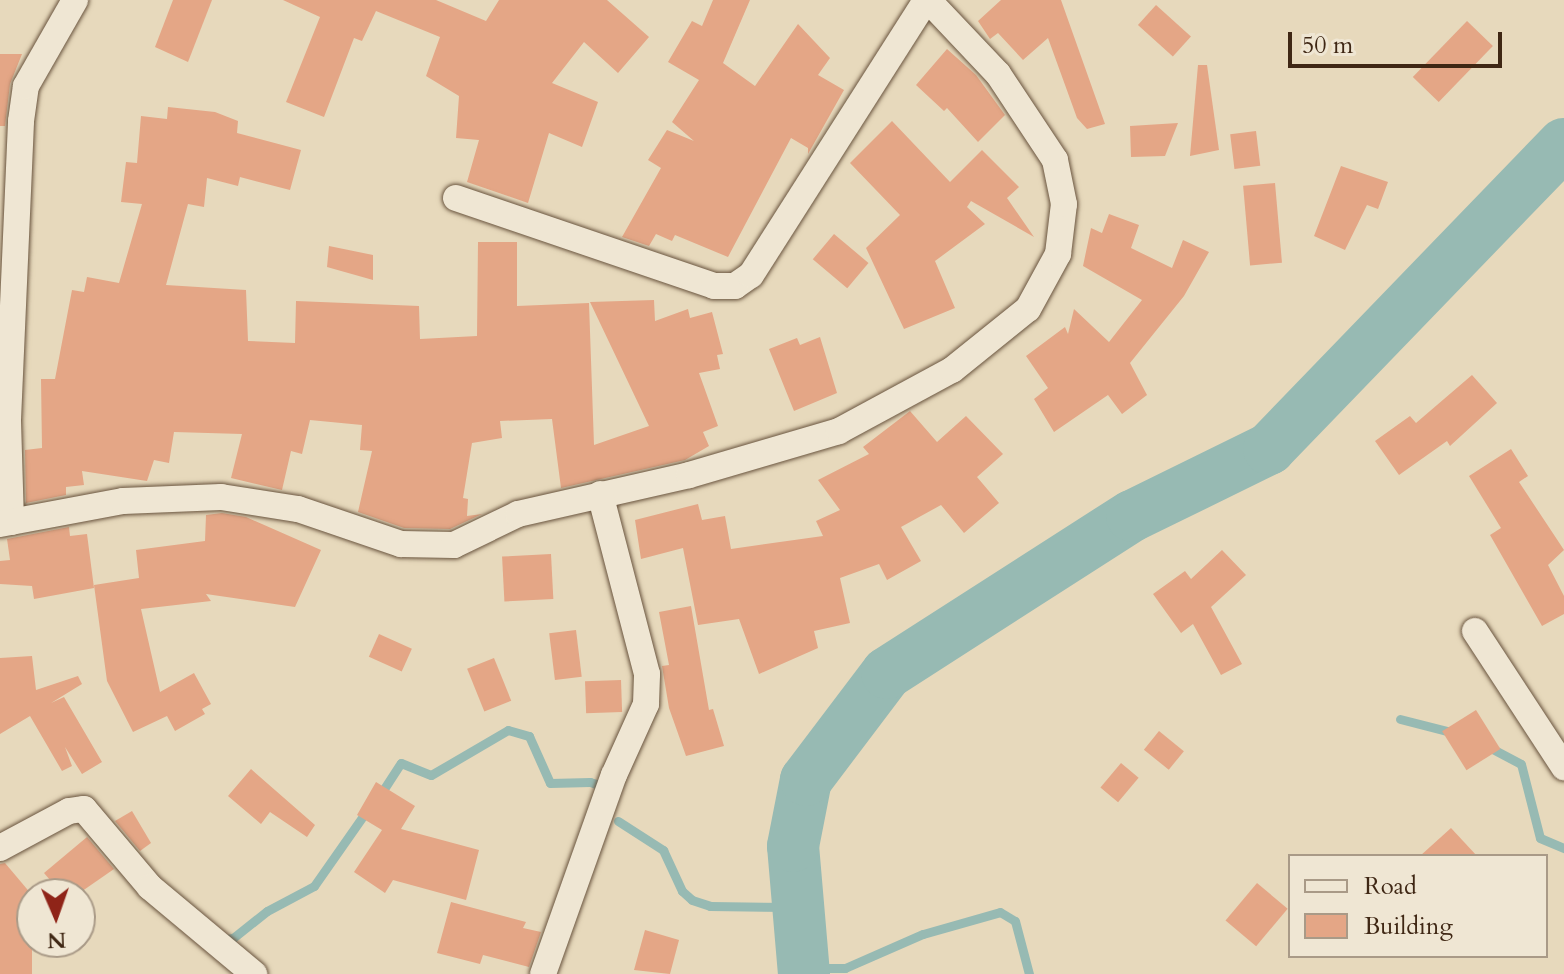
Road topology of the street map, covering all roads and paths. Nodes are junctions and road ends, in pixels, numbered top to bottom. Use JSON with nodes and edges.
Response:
{"nodes":[{"id":1,"x":75,"y":0,"type":"edge"},
{"id":2,"x":927,"y":0,"type":"edge"},
{"id":3,"x":456,"y":198,"type":"dead end"},
{"id":4,"x":600,"y":494,"type":"junction"},
{"id":5,"x":6,"y":523,"type":"edge"},
{"id":6,"x":1475,"y":631,"type":"dead end"},
{"id":7,"x":1564,"y":767,"type":"edge"},
{"id":8,"x":0,"y":848,"type":"edge"},
{"id":9,"x":254,"y":974,"type":"edge"},
{"id":10,"x":543,"y":974,"type":"edge"}],
"edges":[{"from":1,"to":5,"type":"street"},
{"from":2,"to":3,"type":"street"},
{"from":2,"to":4,"type":"street"},
{"from":4,"to":5,"type":"street"},
{"from":4,"to":10,"type":"street"},
{"from":6,"to":7,"type":"street"},
{"from":8,"to":9,"type":"street"}]}
